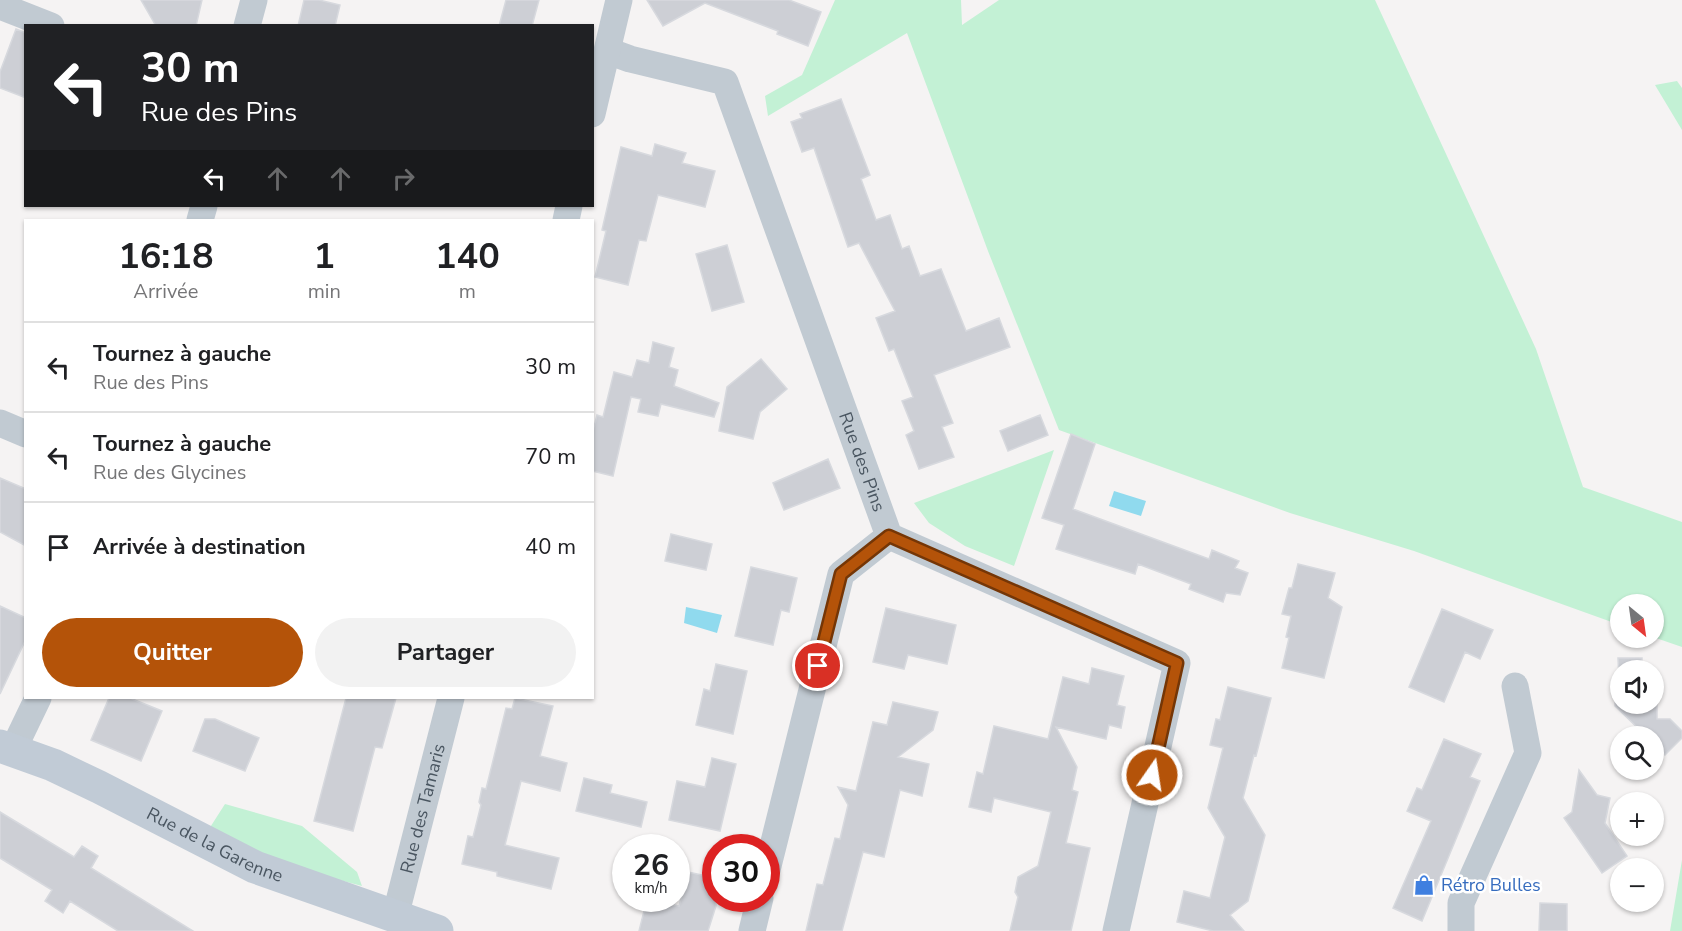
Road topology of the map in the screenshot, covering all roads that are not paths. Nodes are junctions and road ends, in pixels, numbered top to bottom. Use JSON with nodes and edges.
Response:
{"nodes":[{"id":1,"x":254,"y":0,"type":"edge"},
{"id":2,"x":619,"y":0,"type":"edge"},
{"id":3,"x":0,"y":6,"type":"edge"},
{"id":4,"x":46,"y":24,"type":"edge"},
{"id":5,"x":248,"y":24,"type":"edge"},
{"id":6,"x":608,"y":51,"type":"junction"},
{"id":7,"x":594,"y":106,"type":"edge"},
{"id":8,"x":0,"y":423,"type":"edge"},
{"id":9,"x":24,"y":433,"type":"edge"},
{"id":10,"x":889,"y":536,"type":"junction"},
{"id":11,"x":1515,"y":686,"type":"dead end"},
{"id":12,"x":37,"y":699,"type":"edge"},
{"id":13,"x":451,"y":699,"type":"edge"},
{"id":14,"x":7,"y":748,"type":"edge"},
{"id":15,"x":776,"y":834,"type":"edge"},
{"id":16,"x":757,"y":912,"type":"edge"},
{"id":17,"x":395,"y":917,"type":"junction"},
{"id":18,"x":437,"y":931,"type":"edge"},
{"id":19,"x":752,"y":931,"type":"edge"},
{"id":20,"x":1116,"y":931,"type":"edge"},
{"id":21,"x":1461,"y":931,"type":"edge"}],
"edges":[{"from":1,"to":5,"type":"street"},
{"from":2,"to":6,"type":"street"},
{"from":3,"to":4,"type":"street"},
{"from":6,"to":7,"type":"street"},
{"from":6,"to":10,"type":"street","name":"Rue des Pins"},
{"from":8,"to":9,"type":"street"},
{"from":10,"to":15,"type":"street"},
{"from":10,"to":20,"type":"street"},
{"from":11,"to":21,"type":"street"},
{"from":12,"to":14,"type":"street"},
{"from":13,"to":17,"type":"street","name":"Rue des Tamaris"},
{"from":14,"to":17,"type":"street","name":"Rue de la Garenne"},
{"from":16,"to":19,"type":"street"},
{"from":17,"to":18,"type":"street","name":"Rue de la Garenne"}]}
